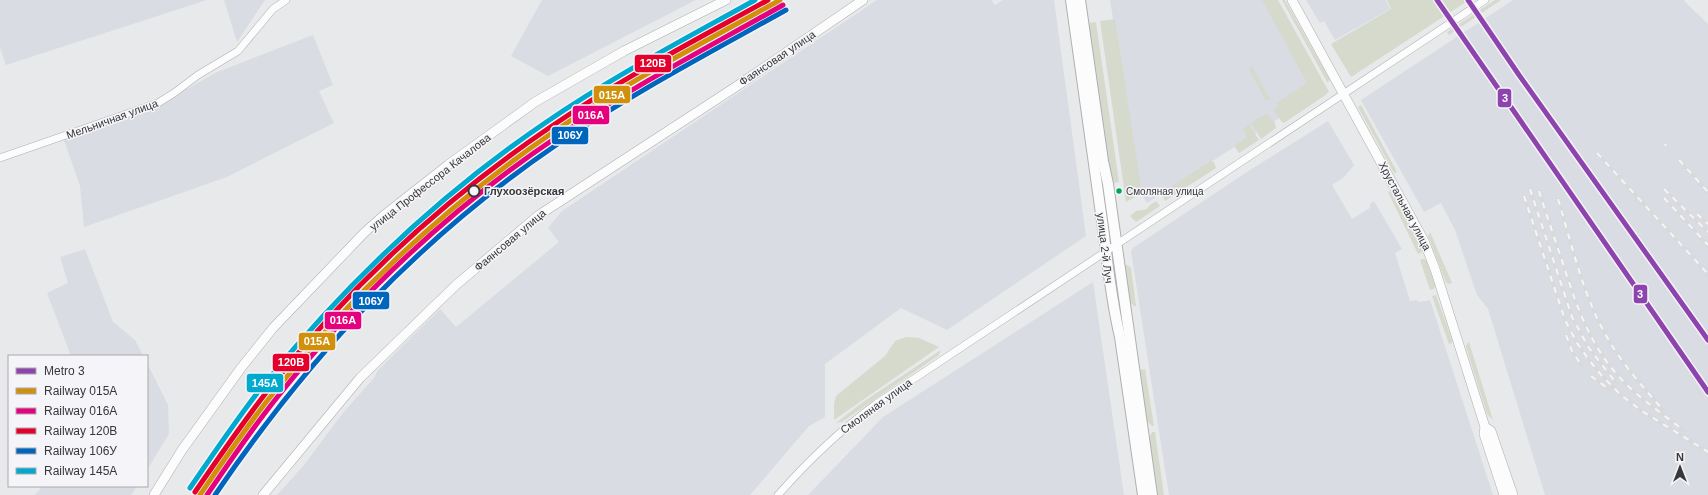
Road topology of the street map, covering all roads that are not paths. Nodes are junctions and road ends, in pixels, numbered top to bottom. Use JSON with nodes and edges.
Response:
{"nodes":[{"id":1,"x":286,"y":0,"type":"edge"},
{"id":2,"x":726,"y":0,"type":"edge"},
{"id":3,"x":863,"y":0,"type":"edge"},
{"id":4,"x":1071,"y":0,"type":"edge"},
{"id":5,"x":1080,"y":0,"type":"edge"},
{"id":6,"x":1292,"y":0,"type":"edge"},
{"id":7,"x":1485,"y":0,"type":"edge"},
{"id":8,"x":1344,"y":94,"type":"junction"},
{"id":9,"x":0,"y":158,"type":"edge"},
{"id":10,"x":1117,"y":244,"type":"junction"},
{"id":11,"x":1106,"y":251,"type":"junction"},
{"id":12,"x":1485,"y":427,"type":"junction"},
{"id":13,"x":154,"y":495,"type":"edge"},
{"id":14,"x":263,"y":495,"type":"edge"},
{"id":15,"x":778,"y":495,"type":"edge"},
{"id":16,"x":1143,"y":495,"type":"edge"},
{"id":17,"x":1152,"y":495,"type":"edge"},
{"id":18,"x":1504,"y":495,"type":"edge"},
{"id":19,"x":1513,"y":495,"type":"edge"}],
"edges":[{"from":1,"to":9,"type":"street","name":"Мельничная улица"},
{"from":2,"to":13,"type":"street","name":"улица Профессора Качалова"},
{"from":3,"to":14,"type":"street","name":"Фаянсовая улица"},
{"from":4,"to":11,"type":"main road","name":"улица 2-й Луч"},
{"from":5,"to":10,"type":"main road","name":"улица 2-й Луч"},
{"from":6,"to":8,"type":"street","name":"Хрустальная улица"},
{"from":7,"to":8,"type":"street","name":"Смоляная улица"},
{"from":8,"to":10,"type":"street","name":"Смоляная улица"},
{"from":8,"to":12,"type":"street","name":"Хрустальная улица"},
{"from":10,"to":11,"type":"street","name":"Смоляная улица"},
{"from":10,"to":17,"type":"main road","name":"улица 2-й Луч"},
{"from":11,"to":15,"type":"street","name":"Смоляная улица"},
{"from":11,"to":16,"type":"main road","name":"улица 2-й Луч"},
{"from":12,"to":18,"type":"street","name":"Хрустальная улица"},
{"from":12,"to":19,"type":"street","name":"Хрустальная улица"}]}
